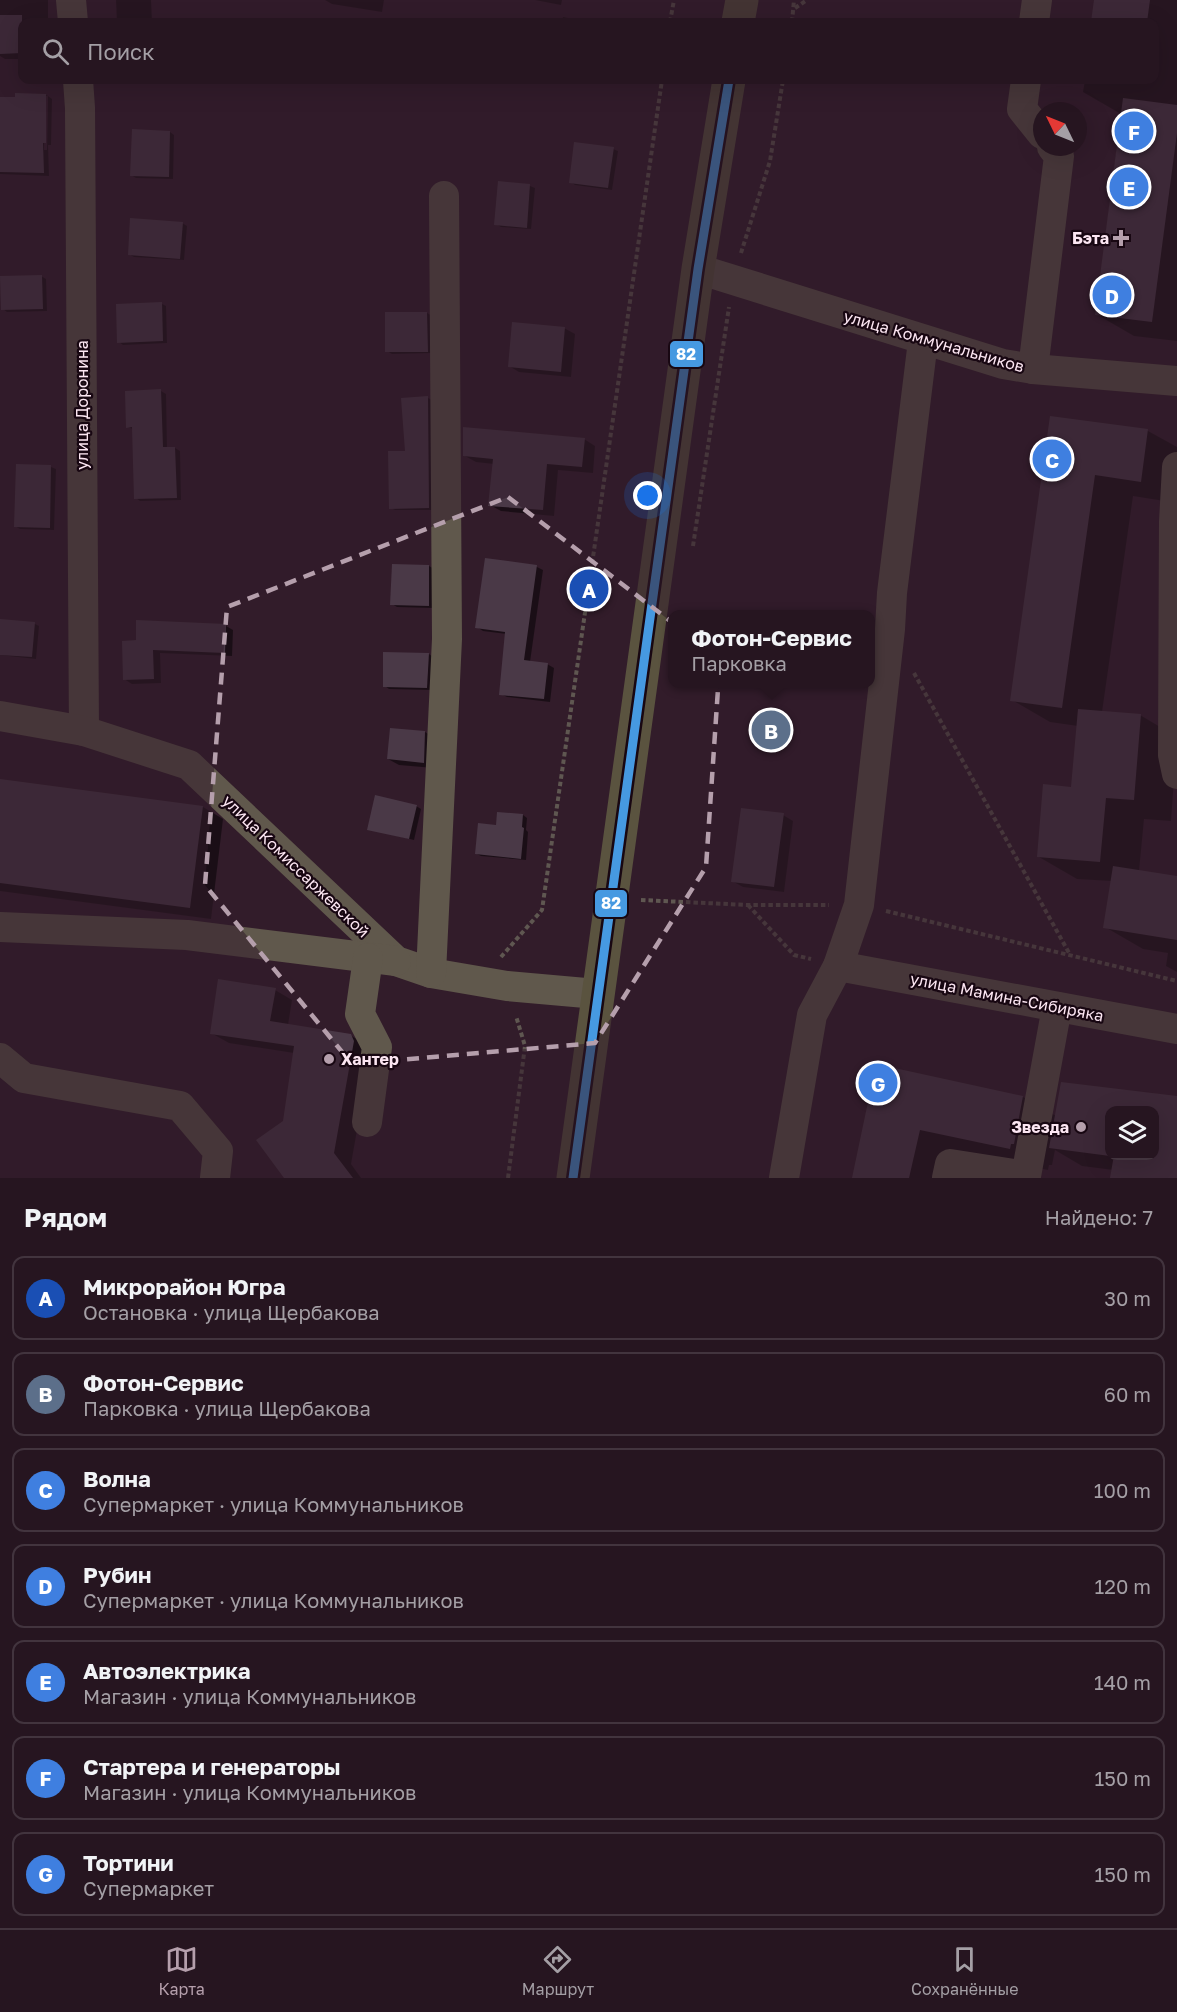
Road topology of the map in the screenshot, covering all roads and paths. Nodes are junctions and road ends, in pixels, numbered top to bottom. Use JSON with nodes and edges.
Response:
{"nodes":[{"id":1,"x":71,"y":0,"type":"edge"},
{"id":2,"x":674,"y":0,"type":"edge"},
{"id":3,"x":742,"y":0,"type":"edge"},
{"id":4,"x":794,"y":0,"type":"edge"},
{"id":5,"x":807,"y":0,"type":"edge"},
{"id":6,"x":1037,"y":0,"type":"edge"},
{"id":7,"x":795,"y":8,"type":"junction"},
{"id":8,"x":73,"y":18,"type":"edge"},
{"id":9,"x":671,"y":18,"type":"edge"},
{"id":10,"x":739,"y":18,"type":"edge"},
{"id":11,"x":793,"y":18,"type":"edge"},
{"id":12,"x":1035,"y":18,"type":"edge"},
{"id":13,"x":78,"y":84,"type":"edge"},
{"id":14,"x":661,"y":84,"type":"edge"},
{"id":15,"x":728,"y":84,"type":"edge"},
{"id":16,"x":782,"y":84,"type":"edge"},
{"id":17,"x":1025,"y":84,"type":"edge"},
{"id":18,"x":1033,"y":122,"type":"edge"},
{"id":19,"x":1059,"y":156,"type":"edge"},
{"id":20,"x":444,"y":196,"type":"dead end"},
{"id":21,"x":698,"y":269,"type":"junction"},
{"id":22,"x":733,"y":282,"type":"junction"},
{"id":23,"x":923,"y":340,"type":"junction"},
{"id":24,"x":1033,"y":369,"type":"junction"},
{"id":25,"x":1177,"y":381,"type":"edge"},
{"id":26,"x":1177,"y":467,"type":"edge"},
{"id":27,"x":1176,"y":522,"type":"edge"},
{"id":28,"x":692,"y":557,"type":"dead end"},
{"id":29,"x":913,"y":671,"type":"dead end"},
{"id":30,"x":0,"y":716,"type":"edge"},
{"id":31,"x":84,"y":731,"type":"junction"},
{"id":32,"x":1177,"y":774,"type":"edge"},
{"id":33,"x":640,"y":900,"type":"dead end"},
{"id":34,"x":859,"y":904,"type":"junction"},
{"id":35,"x":748,"y":905,"type":"junction"},
{"id":36,"x":0,"y":927,"type":"edge"},
{"id":37,"x":1069,"y":954,"type":"junction"},
{"id":38,"x":382,"y":959,"type":"junction"},
{"id":39,"x":838,"y":966,"type":"junction"},
{"id":40,"x":431,"y":973,"type":"junction"},
{"id":41,"x":1177,"y":981,"type":"edge"},
{"id":42,"x":507,"y":986,"type":"junction"},
{"id":43,"x":597,"y":994,"type":"junction"},
{"id":44,"x":1057,"y":1007,"type":"junction"},
{"id":45,"x":1177,"y":1029,"type":"edge"},
{"id":46,"x":0,"y":1058,"type":"edge"},
{"id":47,"x":367,"y":1122,"type":"dead end"},
{"id":48,"x":215,"y":1178,"type":"edge"},
{"id":49,"x":508,"y":1178,"type":"edge"},
{"id":50,"x":573,"y":1178,"type":"edge"},
{"id":51,"x":784,"y":1178,"type":"edge"},
{"id":52,"x":947,"y":1178,"type":"edge"}],
"edges":[{"from":1,"to":8,"type":"street"},
{"from":2,"to":9,"type":"path"},
{"from":3,"to":10,"type":"main road"},
{"from":4,"to":7,"type":"path"},
{"from":5,"to":7,"type":"path"},
{"from":6,"to":12,"type":"street"},
{"from":7,"to":11,"type":"path"},
{"from":13,"to":31,"type":"street","name":"улица Доронина"},
{"from":14,"to":42,"type":"path"},
{"from":15,"to":21,"type":"main road"},
{"from":16,"to":22,"type":"path"},
{"from":17,"to":18,"type":"street"},
{"from":19,"to":24,"type":"street"},
{"from":20,"to":40,"type":"street"},
{"from":21,"to":22,"type":"street","name":"улица Коммунальников"},
{"from":21,"to":43,"type":"main road"},
{"from":22,"to":23,"type":"street","name":"улица Коммунальников"},
{"from":22,"to":28,"type":"path"},
{"from":23,"to":24,"type":"street","name":"улица Коммунальников"},
{"from":23,"to":34,"type":"street"},
{"from":24,"to":25,"type":"street","name":"улица Коммунальников"},
{"from":26,"to":27,"type":"street"},
{"from":27,"to":32,"type":"street"},
{"from":29,"to":37,"type":"path"},
{"from":30,"to":31,"type":"street","name":"улица Комиссаржевской"},
{"from":31,"to":38,"type":"street","name":"улица Комиссаржевской"},
{"from":33,"to":35,"type":"path"},
{"from":34,"to":35,"type":"path"},
{"from":34,"to":37,"type":"path"},
{"from":34,"to":39,"type":"street"},
{"from":35,"to":39,"type":"path"},
{"from":36,"to":38,"type":"street"},
{"from":37,"to":41,"type":"path"},
{"from":38,"to":40,"type":"street","name":"улица Комиссаржевской"},
{"from":38,"to":47,"type":"street"},
{"from":39,"to":44,"type":"street","name":"улица Мамина-Сибиряка"},
{"from":39,"to":51,"type":"street"},
{"from":40,"to":42,"type":"street","name":"улица Комиссаржевской"},
{"from":42,"to":43,"type":"street","name":"улица Комиссаржевской"},
{"from":42,"to":49,"type":"path"},
{"from":43,"to":50,"type":"main road"},
{"from":44,"to":45,"type":"street","name":"улица Мамина-Сибиряка"},
{"from":44,"to":52,"type":"street"},
{"from":46,"to":48,"type":"street"}]}
